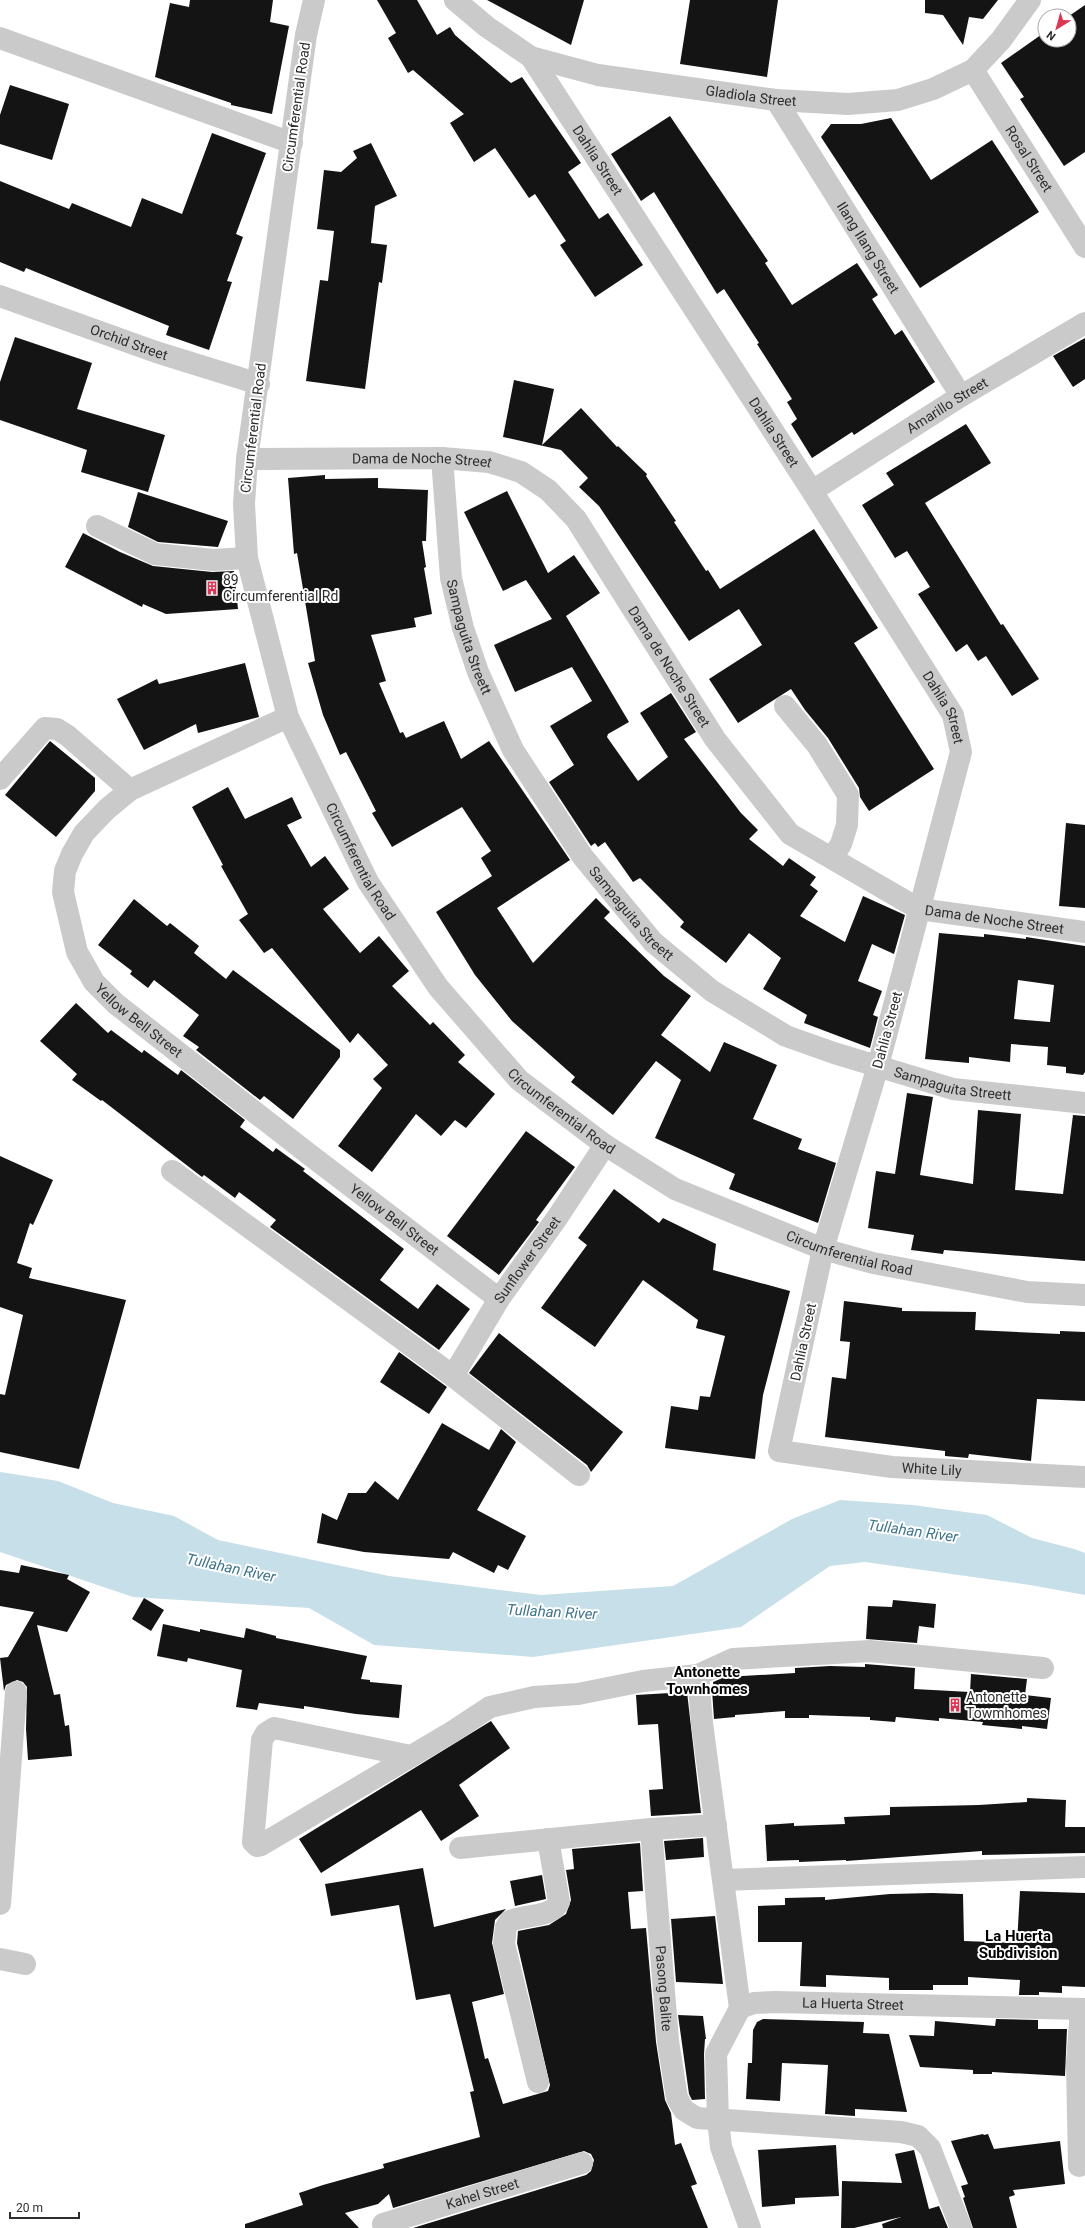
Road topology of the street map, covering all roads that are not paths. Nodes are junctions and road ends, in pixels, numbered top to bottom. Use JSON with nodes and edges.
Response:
{"nodes":[{"id":1,"x":314,"y":0,"type":"edge"},
{"id":2,"x":455,"y":0,"type":"edge"},
{"id":3,"x":1030,"y":0,"type":"edge"},
{"id":4,"x":0,"y":38,"type":"edge"},
{"id":5,"x":531,"y":57,"type":"junction"},
{"id":6,"x":972,"y":70,"type":"junction"},
{"id":7,"x":776,"y":100,"type":"junction"},
{"id":8,"x":292,"y":143,"type":"junction"},
{"id":9,"x":1085,"y":247,"type":"edge"},
{"id":10,"x":0,"y":296,"type":"edge"},
{"id":11,"x":1085,"y":323,"type":"edge"},
{"id":12,"x":258,"y":384,"type":"junction"},
{"id":13,"x":961,"y":396,"type":"junction"},
{"id":14,"x":442,"y":458,"type":"junction"},
{"id":15,"x":246,"y":459,"type":"junction"},
{"id":16,"x":812,"y":491,"type":"junction"},
{"id":17,"x":97,"y":526,"type":"dead end"},
{"id":18,"x":247,"y":558,"type":"junction"},
{"id":19,"x":785,"y":706,"type":"dead end"},
{"id":20,"x":288,"y":717,"type":"junction"},
{"id":21,"x":0,"y":779,"type":"edge"},
{"id":22,"x":130,"y":790,"type":"junction"},
{"id":23,"x":832,"y":858,"type":"junction"},
{"id":24,"x":919,"y":908,"type":"junction"},
{"id":25,"x":1085,"y":932,"type":"edge"},
{"id":26,"x":878,"y":1066,"type":"junction"},
{"id":27,"x":1085,"y":1103,"type":"edge"},
{"id":28,"x":604,"y":1146,"type":"junction"},
{"id":29,"x":172,"y":1171,"type":"dead end"},
{"id":30,"x":823,"y":1249,"type":"junction"},
{"id":31,"x":1085,"y":1295,"type":"edge"},
{"id":32,"x":499,"y":1299,"type":"junction"},
{"id":33,"x":453,"y":1376,"type":"junction"},
{"id":34,"x":779,"y":1451,"type":"joint"},
{"id":35,"x":579,"y":1475,"type":"dead end"},
{"id":36,"x":1085,"y":1477,"type":"edge"},
{"id":37,"x":1043,"y":1668,"type":"dead end"},
{"id":38,"x":698,"y":1675,"type":"junction"},
{"id":39,"x":16,"y":1692,"type":"dead end"},
{"id":40,"x":6,"y":1735,"type":"edge"},
{"id":41,"x":411,"y":1756,"type":"junction"},
{"id":42,"x":716,"y":1825,"type":"junction"},
{"id":43,"x":651,"y":1829,"type":"junction"},
{"id":44,"x":548,"y":1839,"type":"junction"},
{"id":45,"x":460,"y":1848,"type":"dead end"},
{"id":46,"x":1085,"y":1867,"type":"edge"},
{"id":47,"x":724,"y":1880,"type":"junction"},
{"id":48,"x":0,"y":1904,"type":"edge"},
{"id":49,"x":0,"y":1959,"type":"edge"},
{"id":50,"x":25,"y":1964,"type":"dead end"},
{"id":51,"x":740,"y":2008,"type":"junction"},
{"id":52,"x":1083,"y":2009,"type":"edge"},
{"id":53,"x":538,"y":2082,"type":"dead end"},
{"id":54,"x":718,"y":2119,"type":"junction"},
{"id":55,"x":582,"y":2163,"type":"dead end"},
{"id":56,"x":1079,"y":2166,"type":"dead end"},
{"id":57,"x":383,"y":2226,"type":"edge"},
{"id":58,"x":750,"y":2228,"type":"edge"},
{"id":59,"x":961,"y":2228,"type":"edge"}],
"edges":[{"from":1,"to":8,"type":"street","name":"Circumferential Road"},
{"from":2,"to":5,"type":"street","name":"Gladiola Street"},
{"from":3,"to":6,"type":"street","name":"Gladiola Street"},
{"from":4,"to":8,"type":"street"},
{"from":5,"to":7,"type":"street","name":"Gladiola Street"},
{"from":5,"to":16,"type":"street","name":"Dahlia Street"},
{"from":6,"to":7,"type":"street","name":"Gladiola Street"},
{"from":6,"to":9,"type":"street","name":"Rosal Street"},
{"from":7,"to":13,"type":"street","name":"Ilang Ilang Street"},
{"from":8,"to":12,"type":"street","name":"Circumferential Road"},
{"from":10,"to":12,"type":"street","name":"Orchid Street"},
{"from":11,"to":13,"type":"street","name":"Amarillo Street"},
{"from":12,"to":15,"type":"street","name":"Circumferential Road"},
{"from":13,"to":16,"type":"street","name":"Amarillo Street"},
{"from":14,"to":15,"type":"street","name":"Dama de Noche Street"},
{"from":14,"to":23,"type":"street","name":"Dama de Noche Street"},
{"from":14,"to":26,"type":"street","name":"Sampaguita Streett"},
{"from":15,"to":18,"type":"street","name":"Circumferential Road"},
{"from":16,"to":24,"type":"street","name":"Dahlia Street"},
{"from":17,"to":18,"type":"street"},
{"from":18,"to":20,"type":"street","name":"Circumferential Road"},
{"from":19,"to":23,"type":"street"},
{"from":20,"to":22,"type":"street","name":"Yellow Bell Street"},
{"from":20,"to":28,"type":"street","name":"Circumferential Road"},
{"from":21,"to":22,"type":"street"},
{"from":22,"to":32,"type":"street","name":"Yellow Bell Street"},
{"from":23,"to":24,"type":"street","name":"Dama de Noche Street"},
{"from":24,"to":25,"type":"street","name":"Dama de Noche Street"},
{"from":24,"to":26,"type":"street","name":"Dahlia Street"},
{"from":26,"to":27,"type":"street","name":"Sampaguita Streett"},
{"from":26,"to":30,"type":"street","name":"Dahlia Street"},
{"from":28,"to":30,"type":"street","name":"Circumferential Road"},
{"from":28,"to":32,"type":"street","name":"Sunflower Street"},
{"from":29,"to":33,"type":"street"},
{"from":30,"to":31,"type":"street","name":"Circumferential Road"},
{"from":30,"to":34,"type":"street","name":"Dahlia Street"},
{"from":32,"to":33,"type":"street","name":"Sunflower Street"},
{"from":33,"to":35,"type":"street"},
{"from":34,"to":36,"type":"street","name":"White Lily"},
{"from":37,"to":38,"type":"street"},
{"from":38,"to":41,"type":"street"},
{"from":38,"to":42,"type":"street"},
{"from":39,"to":40,"type":"street"},
{"from":40,"to":48,"type":"street"},
{"from":41,"to":41,"type":"street"},
{"from":42,"to":43,"type":"street"},
{"from":42,"to":47,"type":"street"},
{"from":43,"to":44,"type":"street"},
{"from":43,"to":54,"type":"street","name":"Pasong Balite"},
{"from":44,"to":45,"type":"street"},
{"from":44,"to":53,"type":"street"},
{"from":46,"to":47,"type":"street"},
{"from":47,"to":51,"type":"street"},
{"from":49,"to":50,"type":"street"},
{"from":51,"to":52,"type":"street","name":"La Huerta Street"},
{"from":51,"to":54,"type":"street"},
{"from":52,"to":56,"type":"street"},
{"from":54,"to":58,"type":"street"},
{"from":54,"to":59,"type":"street","name":"Pasong Balite"},
{"from":55,"to":57,"type":"street","name":"Kahel Street"}]}
